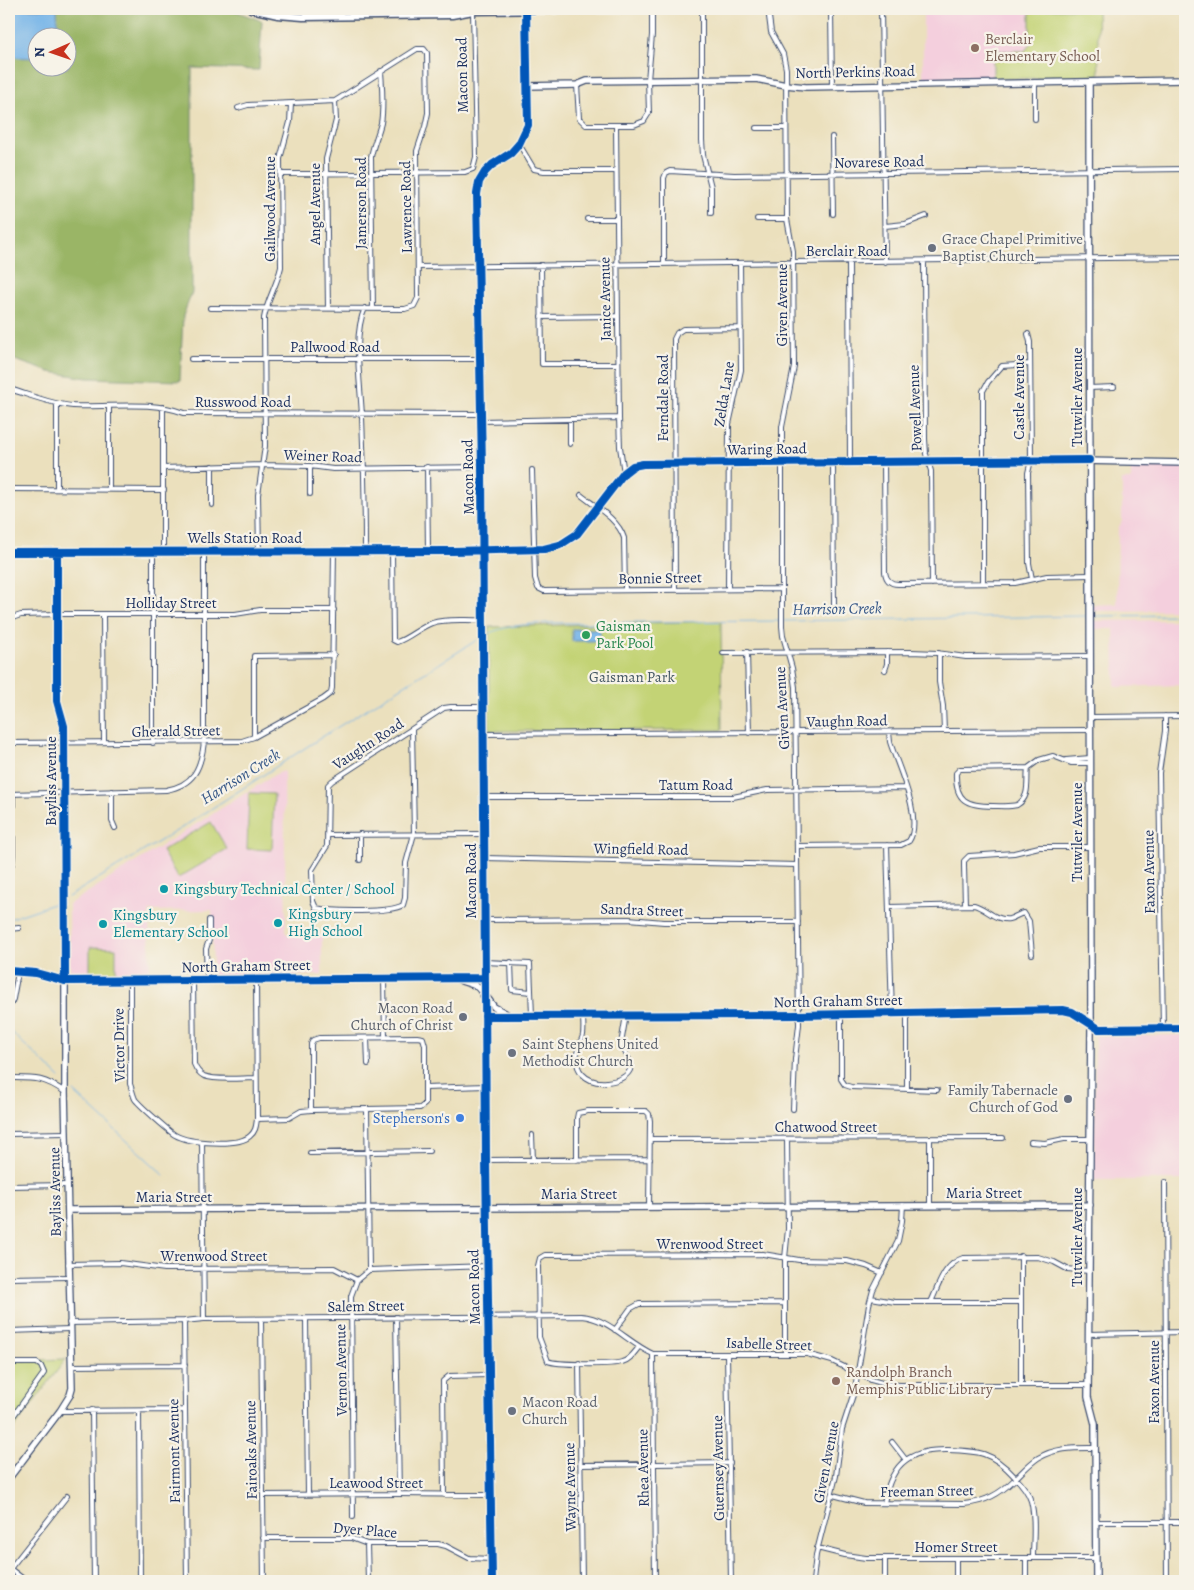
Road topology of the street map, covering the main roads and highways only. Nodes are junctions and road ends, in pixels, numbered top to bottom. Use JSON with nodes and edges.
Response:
{"nodes":[{"id":1,"x":250,"y":9,"type":"edge"},
{"id":2,"x":292,"y":9,"type":"edge"},
{"id":3,"x":403,"y":9,"type":"edge"},
{"id":4,"x":454,"y":9,"type":"edge"},
{"id":5,"x":630,"y":9,"type":"edge"},
{"id":6,"x":526,"y":10,"type":"edge"},
{"id":7,"x":390,"y":11,"type":"edge"},
{"id":8,"x":473,"y":11,"type":"junction"}],
"edges":[{"from":1,"to":7,"type":"main road"},
{"from":2,"to":7,"type":"main road"},
{"from":3,"to":7,"type":"main road"},
{"from":4,"to":8,"type":"main road"},
{"from":5,"to":6,"type":"main road"},
{"from":6,"to":8,"type":"main road"},
{"from":7,"to":8,"type":"main road"}]}
